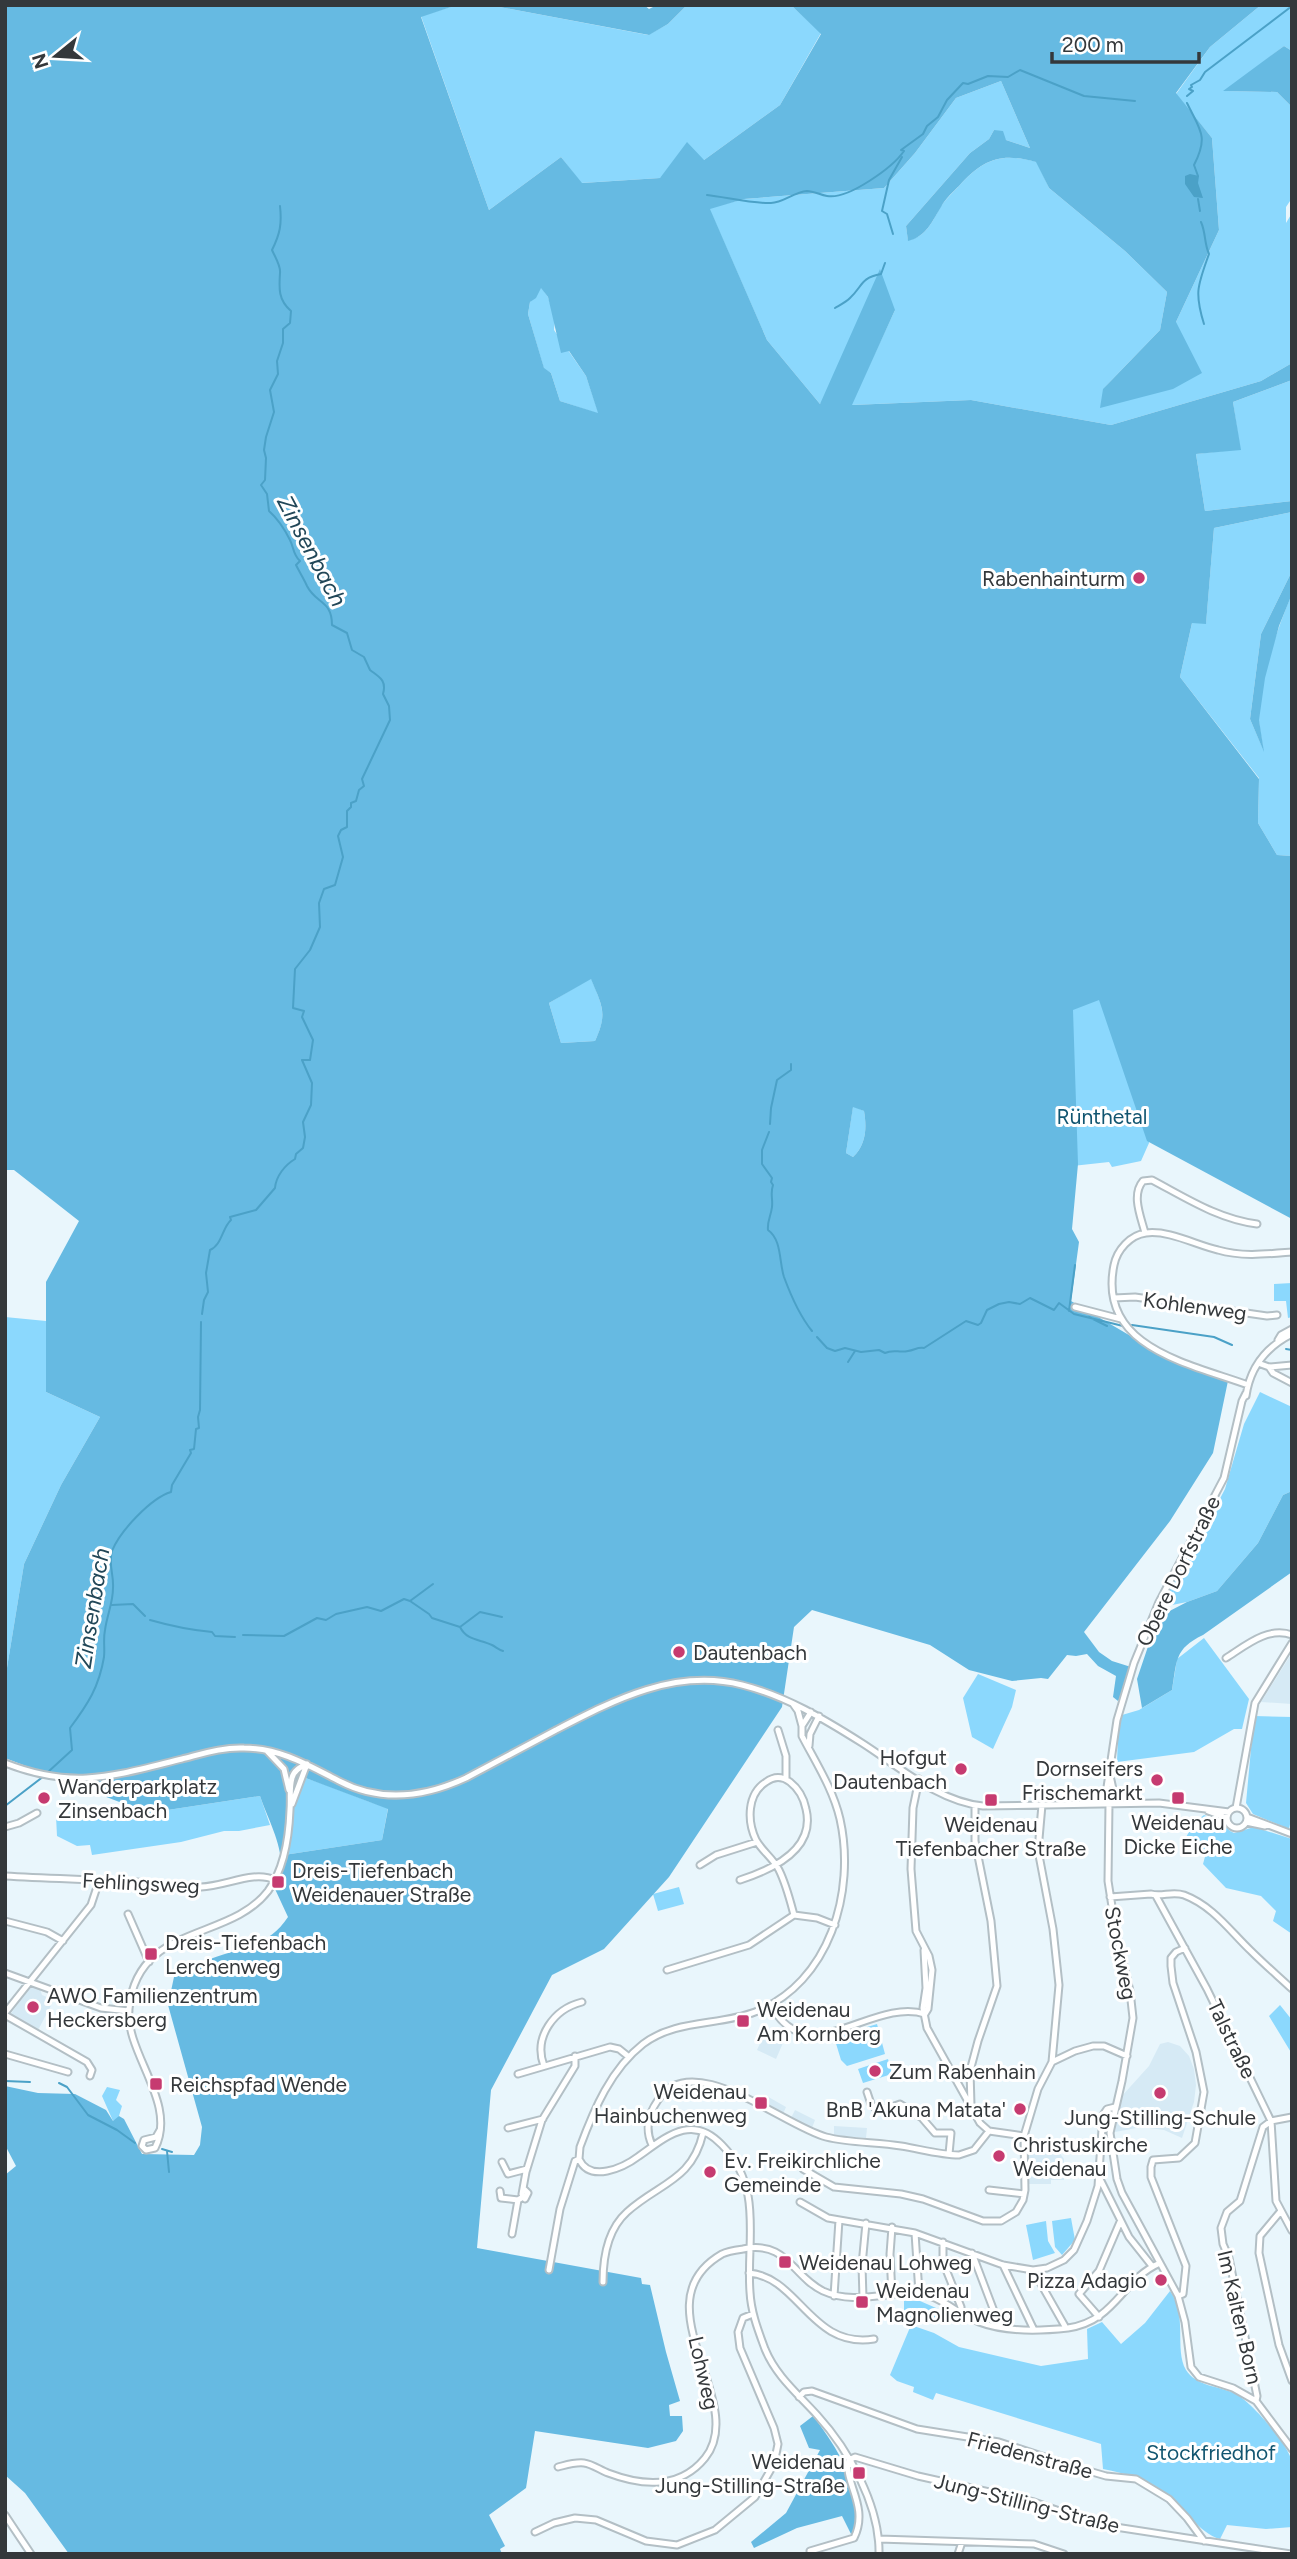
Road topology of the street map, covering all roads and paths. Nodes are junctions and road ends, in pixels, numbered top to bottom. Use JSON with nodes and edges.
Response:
{"nodes":[{"id":1,"x":1257,"y":1224,"type":"dead end"},
{"id":2,"x":1145,"y":1233,"type":"junction"},
{"id":3,"x":1292,"y":1252,"type":"edge"},
{"id":4,"x":1114,"y":1298,"type":"junction"},
{"id":5,"x":1075,"y":1307,"type":"dead end"},
{"id":6,"x":1277,"y":1315,"type":"dead end"},
{"id":7,"x":1121,"y":1319,"type":"junction"},
{"id":8,"x":1292,"y":1329,"type":"edge"},
{"id":9,"x":1292,"y":1334,"type":"edge"},
{"id":10,"x":1277,"y":1342,"type":"junction"},
{"id":11,"x":1258,"y":1363,"type":"junction"},
{"id":12,"x":1292,"y":1365,"type":"edge"},
{"id":13,"x":1269,"y":1367,"type":"junction"},
{"id":14,"x":1292,"y":1383,"type":"edge"},
{"id":15,"x":1248,"y":1385,"type":"junction"},
{"id":16,"x":1292,"y":1635,"type":"edge"},
{"id":17,"x":1291,"y":1646,"type":"edge"},
{"id":18,"x":1226,"y":1658,"type":"dead end"},
{"id":19,"x":791,"y":1702,"type":"junction"},
{"id":20,"x":811,"y":1712,"type":"junction"},
{"id":21,"x":819,"y":1716,"type":"junction"},
{"id":22,"x":802,"y":1726,"type":"junction"},
{"id":23,"x":778,"y":1730,"type":"dead end"},
{"id":24,"x":264,"y":1749,"type":"junction"},
{"id":25,"x":809,"y":1749,"type":"junction"},
{"id":26,"x":7,"y":1764,"type":"edge"},
{"id":27,"x":307,"y":1764,"type":"junction"},
{"id":28,"x":786,"y":1779,"type":"junction"},
{"id":29,"x":919,"y":1779,"type":"junction"},
{"id":30,"x":291,"y":1804,"type":"junction"},
{"id":31,"x":1109,"y":1804,"type":"junction"},
{"id":32,"x":975,"y":1805,"type":"junction"},
{"id":33,"x":1042,"y":1805,"type":"junction"},
{"id":34,"x":1239,"y":1808,"type":"junction"},
{"id":35,"x":37,"y":1813,"type":"dead end"},
{"id":36,"x":1228,"y":1815,"type":"junction"},
{"id":37,"x":1247,"y":1820,"type":"junction"},
{"id":38,"x":5,"y":1827,"type":"edge"},
{"id":39,"x":1292,"y":1834,"type":"edge"},
{"id":40,"x":757,"y":1842,"type":"junction"},
{"id":41,"x":700,"y":1865,"type":"dead end"},
{"id":42,"x":777,"y":1865,"type":"junction"},
{"id":43,"x":5,"y":1875,"type":"edge"},
{"id":44,"x":275,"y":1880,"type":"junction"},
{"id":45,"x":740,"y":1880,"type":"dead end"},
{"id":46,"x":99,"y":1881,"type":"junction"},
{"id":47,"x":1156,"y":1896,"type":"junction"},
{"id":48,"x":1110,"y":1897,"type":"junction"},
{"id":49,"x":128,"y":1914,"type":"dead end"},
{"id":50,"x":794,"y":1915,"type":"junction"},
{"id":51,"x":5,"y":1922,"type":"edge"},
{"id":52,"x":835,"y":1925,"type":"junction"},
{"id":53,"x":63,"y":1941,"type":"junction"},
{"id":54,"x":1185,"y":1948,"type":"junction"},
{"id":55,"x":149,"y":1962,"type":"junction"},
{"id":56,"x":667,"y":1970,"type":"dead end"},
{"id":57,"x":5,"y":1973,"type":"edge"},
{"id":58,"x":31,"y":1982,"type":"junction"},
{"id":59,"x":1292,"y":1989,"type":"edge"},
{"id":60,"x":582,"y":2001,"type":"dead end"},
{"id":61,"x":771,"y":2005,"type":"junction"},
{"id":62,"x":129,"y":2011,"type":"junction"},
{"id":63,"x":5,"y":2014,"type":"edge"},
{"id":64,"x":925,"y":2014,"type":"junction"},
{"id":65,"x":5,"y":2054,"type":"edge"},
{"id":66,"x":575,"y":2056,"type":"junction"},
{"id":67,"x":1127,"y":2056,"type":"junction"},
{"id":68,"x":629,"y":2057,"type":"junction"},
{"id":69,"x":1052,"y":2062,"type":"junction"},
{"id":70,"x":544,"y":2066,"type":"junction"},
{"id":71,"x":68,"y":2072,"type":"dead end"},
{"id":72,"x":518,"y":2074,"type":"dead end"},
{"id":73,"x":90,"y":2076,"type":"dead end"},
{"id":74,"x":867,"y":2092,"type":"dead end"},
{"id":75,"x":971,"y":2105,"type":"junction"},
{"id":76,"x":1115,"y":2107,"type":"junction"},
{"id":77,"x":1292,"y":2117,"type":"edge"},
{"id":78,"x":543,"y":2119,"type":"junction"},
{"id":79,"x":1271,"y":2121,"type":"junction"},
{"id":80,"x":508,"y":2128,"type":"dead end"},
{"id":81,"x":160,"y":2130,"type":"dead end"},
{"id":82,"x":989,"y":2132,"type":"junction"},
{"id":83,"x":704,"y":2133,"type":"junction"},
{"id":84,"x":1024,"y":2136,"type":"junction"},
{"id":85,"x":652,"y":2145,"type":"junction"},
{"id":86,"x":949,"y":2154,"type":"junction"},
{"id":87,"x":579,"y":2159,"type":"junction"},
{"id":88,"x":502,"y":2162,"type":"dead end"},
{"id":89,"x":584,"y":2168,"type":"junction"},
{"id":90,"x":527,"y":2169,"type":"junction"},
{"id":91,"x":803,"y":2169,"type":"dead end"},
{"id":92,"x":1099,"y":2177,"type":"junction"},
{"id":93,"x":570,"y":2178,"type":"junction"},
{"id":94,"x":989,"y":2190,"type":"dead end"},
{"id":95,"x":500,"y":2191,"type":"dead end"},
{"id":96,"x":1024,"y":2194,"type":"junction"},
{"id":97,"x":522,"y":2196,"type":"junction"},
{"id":98,"x":800,"y":2202,"type":"dead end"},
{"id":99,"x":1280,"y":2212,"type":"junction"},
{"id":100,"x":839,"y":2220,"type":"junction"},
{"id":101,"x":1120,"y":2222,"type":"junction"},
{"id":102,"x":866,"y":2223,"type":"junction"},
{"id":103,"x":892,"y":2227,"type":"junction"},
{"id":104,"x":1292,"y":2231,"type":"edge"},
{"id":105,"x":915,"y":2233,"type":"junction"},
{"id":106,"x":512,"y":2234,"type":"dead end"},
{"id":107,"x":943,"y":2242,"type":"junction"},
{"id":108,"x":751,"y":2247,"type":"junction"},
{"id":109,"x":972,"y":2253,"type":"junction"},
{"id":110,"x":1160,"y":2263,"type":"junction"},
{"id":111,"x":1003,"y":2265,"type":"junction"},
{"id":112,"x":1152,"y":2266,"type":"junction"},
{"id":113,"x":549,"y":2270,"type":"dead end"},
{"id":114,"x":1033,"y":2270,"type":"junction"},
{"id":115,"x":749,"y":2273,"type":"junction"},
{"id":116,"x":603,"y":2282,"type":"dead end"},
{"id":117,"x":919,"y":2293,"type":"junction"},
{"id":118,"x":892,"y":2295,"type":"junction"},
{"id":119,"x":834,"y":2296,"type":"junction"},
{"id":120,"x":1178,"y":2296,"type":"junction"},
{"id":121,"x":863,"y":2298,"type":"junction"},
{"id":122,"x":753,"y":2314,"type":"junction"},
{"id":123,"x":961,"y":2314,"type":"junction"},
{"id":124,"x":1099,"y":2317,"type":"junction"},
{"id":125,"x":1000,"y":2327,"type":"junction"},
{"id":126,"x":1066,"y":2328,"type":"junction"},
{"id":127,"x":1034,"y":2329,"type":"junction"},
{"id":128,"x":874,"y":2339,"type":"dead end"},
{"id":129,"x":1292,"y":2381,"type":"edge"},
{"id":130,"x":799,"y":2397,"type":"junction"},
{"id":131,"x":1255,"y":2401,"type":"junction"},
{"id":132,"x":1292,"y":2449,"type":"edge"},
{"id":133,"x":849,"y":2460,"type":"junction"},
{"id":134,"x":558,"y":2467,"type":"dead end"},
{"id":135,"x":5,"y":2515,"type":"edge"},
{"id":136,"x":535,"y":2532,"type":"dead end"},
{"id":137,"x":879,"y":2539,"type":"junction"},
{"id":138,"x":1203,"y":2541,"type":"junction"},
{"id":139,"x":962,"y":2542,"type":"junction"},
{"id":140,"x":1039,"y":2545,"type":"junction"},
{"id":141,"x":810,"y":2551,"type":"dead end"},
{"id":142,"x":31,"y":2554,"type":"edge"},
{"id":143,"x":879,"y":2554,"type":"edge"},
{"id":144,"x":958,"y":2554,"type":"edge"},
{"id":145,"x":1039,"y":2554,"type":"edge"},
{"id":146,"x":1064,"y":2554,"type":"edge"},
{"id":147,"x":1291,"y":2554,"type":"edge"}],
"edges":[{"from":1,"to":2,"type":"street"},
{"from":2,"to":3,"type":"street"},
{"from":2,"to":4,"type":"street"},
{"from":4,"to":6,"type":"street","name":"Kohlenweg"},
{"from":4,"to":7,"type":"street"},
{"from":5,"to":7,"type":"street"},
{"from":7,"to":15,"type":"street"},
{"from":8,"to":10,"type":"street","name":"Obere Dorfstraße"},
{"from":9,"to":10,"type":"street","name":"Obere Dorfstraße"},
{"from":10,"to":11,"type":"street","name":"Obere Dorfstraße"},
{"from":11,"to":13,"type":"street"},
{"from":11,"to":15,"type":"street","name":"Obere Dorfstraße"},
{"from":12,"to":13,"type":"street"},
{"from":13,"to":14,"type":"street"},
{"from":15,"to":31,"type":"street","name":"Obere Dorfstraße"},
{"from":16,"to":18,"type":"street"},
{"from":17,"to":34,"type":"street"},
{"from":19,"to":20,"type":"street"},
{"from":19,"to":22,"type":"street"},
{"from":19,"to":27,"type":"street"},
{"from":20,"to":21,"type":"street"},
{"from":20,"to":22,"type":"street"},
{"from":21,"to":25,"type":"street"},
{"from":21,"to":29,"type":"street"},
{"from":22,"to":25,"type":"street"},
{"from":23,"to":28,"type":"street"},
{"from":24,"to":26,"type":"street"},
{"from":24,"to":27,"type":"street"},
{"from":24,"to":30,"type":"street"},
{"from":25,"to":52,"type":"street"},
{"from":27,"to":30,"type":"street"},
{"from":28,"to":40,"type":"street"},
{"from":28,"to":42,"type":"street"},
{"from":29,"to":32,"type":"street"},
{"from":29,"to":64,"type":"street"},
{"from":30,"to":44,"type":"street"},
{"from":31,"to":33,"type":"street"},
{"from":31,"to":36,"type":"street"},
{"from":31,"to":48,"type":"street","name":"Stockweg"},
{"from":32,"to":33,"type":"street"},
{"from":32,"to":75,"type":"street"},
{"from":33,"to":69,"type":"street"},
{"from":34,"to":36,"type":"street"},
{"from":34,"to":37,"type":"street"},
{"from":35,"to":38,"type":"street"},
{"from":36,"to":37,"type":"street"},
{"from":37,"to":39,"type":"street"},
{"from":40,"to":41,"type":"street"},
{"from":40,"to":42,"type":"street"},
{"from":42,"to":45,"type":"street"},
{"from":42,"to":50,"type":"street"},
{"from":43,"to":46,"type":"street","name":"Fehlingsweg"},
{"from":44,"to":46,"type":"street","name":"Fehlingsweg"},
{"from":44,"to":55,"type":"street"},
{"from":46,"to":53,"type":"street"},
{"from":47,"to":48,"type":"street"},
{"from":47,"to":54,"type":"street","name":"Talstraße"},
{"from":47,"to":59,"type":"street"},
{"from":48,"to":67,"type":"street","name":"Stockweg"},
{"from":49,"to":55,"type":"street"},
{"from":50,"to":52,"type":"street"},
{"from":50,"to":56,"type":"street"},
{"from":51,"to":53,"type":"street"},
{"from":52,"to":61,"type":"street"},
{"from":53,"to":58,"type":"street"},
{"from":54,"to":79,"type":"street","name":"Talstraße"},
{"from":54,"to":120,"type":"street"},
{"from":55,"to":62,"type":"street"},
{"from":57,"to":58,"type":"street"},
{"from":58,"to":62,"type":"street"},
{"from":58,"to":63,"type":"street"},
{"from":60,"to":70,"type":"street"},
{"from":61,"to":64,"type":"street"},
{"from":61,"to":68,"type":"street"},
{"from":62,"to":81,"type":"street"},
{"from":63,"to":73,"type":"street"},
{"from":64,"to":75,"type":"street"},
{"from":65,"to":71,"type":"street"},
{"from":66,"to":68,"type":"street"},
{"from":66,"to":70,"type":"street"},
{"from":66,"to":78,"type":"street"},
{"from":67,"to":69,"type":"street"},
{"from":67,"to":76,"type":"street","name":"Stockweg"},
{"from":68,"to":87,"type":"street"},
{"from":69,"to":84,"type":"street"},
{"from":70,"to":72,"type":"street"},
{"from":74,"to":86,"type":"street"},
{"from":75,"to":82,"type":"street"},
{"from":76,"to":92,"type":"street"},
{"from":76,"to":110,"type":"street","name":"Stockweg"},
{"from":77,"to":79,"type":"street"},
{"from":78,"to":80,"type":"street"},
{"from":78,"to":90,"type":"street"},
{"from":79,"to":99,"type":"street","name":"Talstraße"},
{"from":79,"to":131,"type":"street","name":"Im Kalten Born"},
{"from":82,"to":84,"type":"street"},
{"from":82,"to":86,"type":"street"},
{"from":83,"to":85,"type":"street"},
{"from":83,"to":108,"type":"street"},
{"from":83,"to":116,"type":"street"},
{"from":84,"to":96,"type":"street"},
{"from":85,"to":86,"type":"street"},
{"from":85,"to":89,"type":"street"},
{"from":87,"to":89,"type":"street"},
{"from":87,"to":93,"type":"street"},
{"from":88,"to":90,"type":"street"},
{"from":89,"to":93,"type":"street"},
{"from":90,"to":97,"type":"street"},
{"from":91,"to":96,"type":"street"},
{"from":92,"to":101,"type":"street"},
{"from":92,"to":114,"type":"street"},
{"from":93,"to":113,"type":"street"},
{"from":94,"to":96,"type":"street"},
{"from":95,"to":97,"type":"street"},
{"from":97,"to":106,"type":"street"},
{"from":98,"to":100,"type":"street"},
{"from":99,"to":104,"type":"street","name":"Talstraße"},
{"from":99,"to":129,"type":"street"},
{"from":100,"to":102,"type":"street"},
{"from":100,"to":119,"type":"street"},
{"from":101,"to":112,"type":"street"},
{"from":101,"to":124,"type":"street"},
{"from":102,"to":103,"type":"street"},
{"from":102,"to":121,"type":"street"},
{"from":103,"to":105,"type":"street"},
{"from":103,"to":118,"type":"street"},
{"from":105,"to":107,"type":"street"},
{"from":105,"to":117,"type":"street"},
{"from":107,"to":109,"type":"street"},
{"from":107,"to":123,"type":"street"},
{"from":108,"to":115,"type":"street"},
{"from":108,"to":119,"type":"street"},
{"from":108,"to":134,"type":"street","name":"Lohweg"},
{"from":109,"to":111,"type":"street"},
{"from":109,"to":125,"type":"street"},
{"from":110,"to":112,"type":"street"},
{"from":110,"to":120,"type":"street","name":"Stockweg"},
{"from":111,"to":114,"type":"street"},
{"from":111,"to":127,"type":"street"},
{"from":112,"to":124,"type":"street"},
{"from":114,"to":126,"type":"street"},
{"from":115,"to":122,"type":"street"},
{"from":115,"to":128,"type":"street"},
{"from":117,"to":118,"type":"street"},
{"from":117,"to":123,"type":"street"},
{"from":118,"to":121,"type":"street"},
{"from":119,"to":121,"type":"street"},
{"from":120,"to":131,"type":"street","name":"Stockweg"},
{"from":122,"to":130,"type":"street"},
{"from":122,"to":136,"type":"street"},
{"from":123,"to":125,"type":"street"},
{"from":124,"to":126,"type":"street"},
{"from":125,"to":127,"type":"street"},
{"from":126,"to":127,"type":"street"},
{"from":130,"to":133,"type":"street"},
{"from":130,"to":138,"type":"street","name":"Friedenstraße"},
{"from":131,"to":132,"type":"street","name":"Stockweg"},
{"from":133,"to":137,"type":"street"},
{"from":133,"to":138,"type":"street","name":"Jung-Stilling-Straße"},
{"from":133,"to":141,"type":"street"},
{"from":135,"to":142,"type":"street"},
{"from":137,"to":139,"type":"street"},
{"from":137,"to":143,"type":"street"},
{"from":138,"to":147,"type":"street","name":"Jung-Stilling-Straße"},
{"from":139,"to":140,"type":"street"},
{"from":139,"to":144,"type":"street"},
{"from":140,"to":145,"type":"street"},
{"from":140,"to":146,"type":"street"}]}
